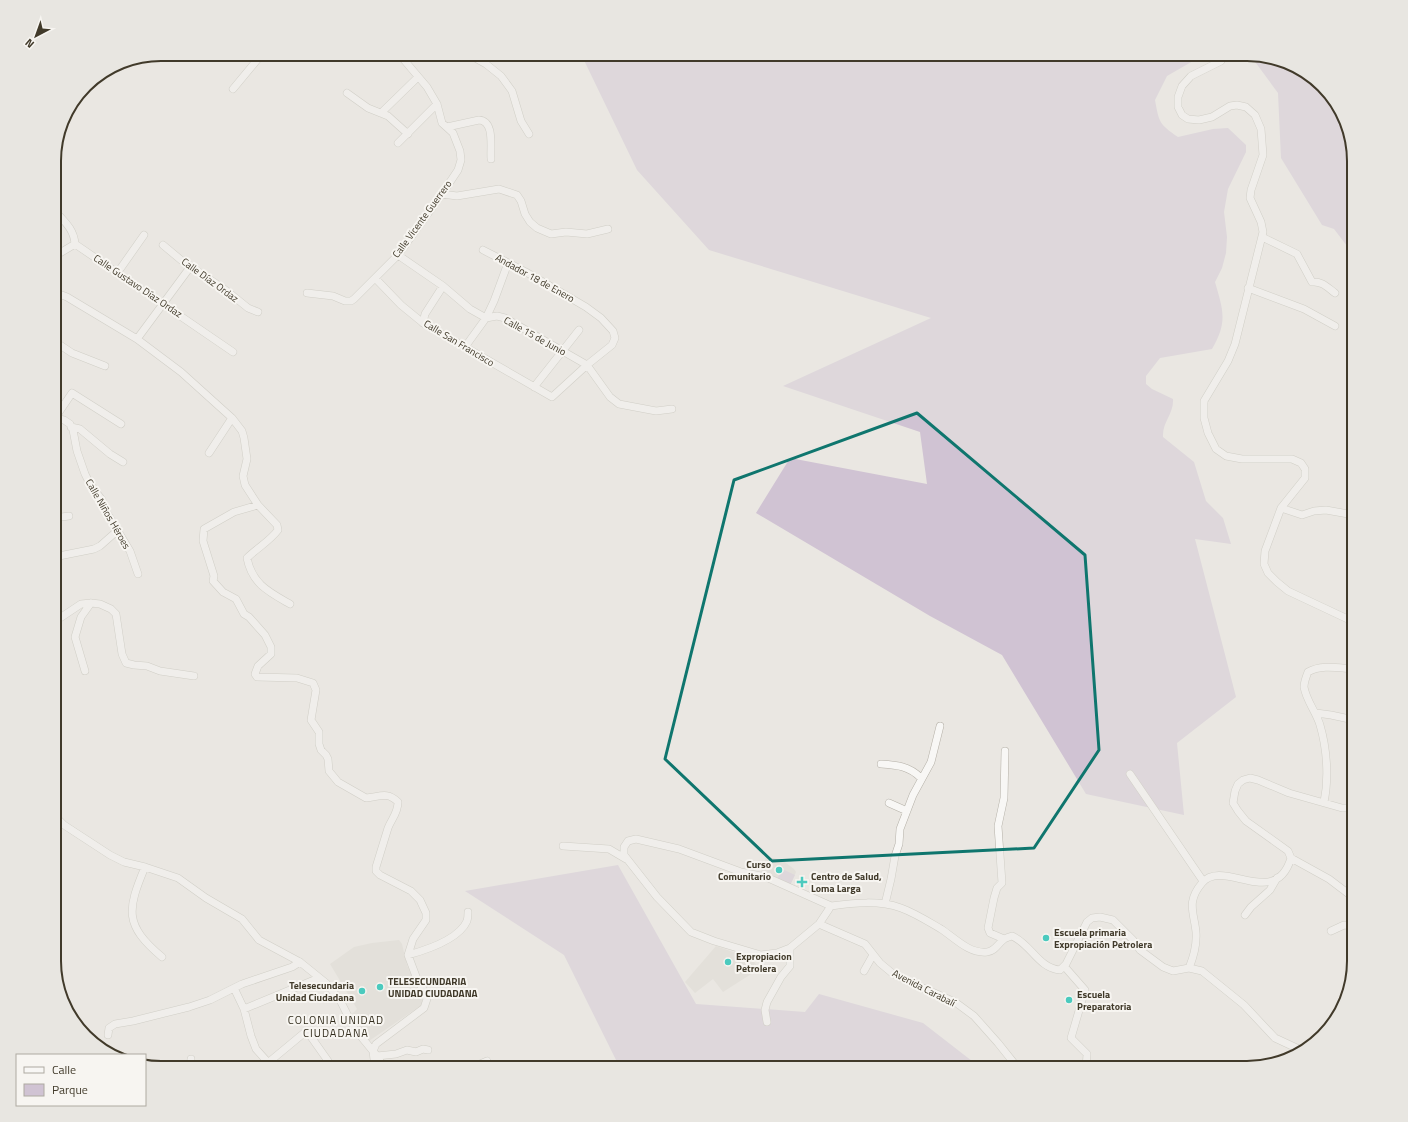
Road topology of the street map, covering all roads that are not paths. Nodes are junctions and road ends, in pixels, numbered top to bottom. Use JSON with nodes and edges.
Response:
{"nodes":[{"id":1,"x":256,"y":61,"type":"edge"},
{"id":2,"x":405,"y":61,"type":"edge"},
{"id":3,"x":481,"y":61,"type":"edge"},
{"id":4,"x":1221,"y":61,"type":"edge"},
{"id":5,"x":418,"y":77,"type":"junction"},
{"id":6,"x":233,"y":89,"type":"dead end"},
{"id":7,"x":347,"y":93,"type":"dead end"},
{"id":8,"x":437,"y":104,"type":"junction"},
{"id":9,"x":381,"y":113,"type":"junction"},
{"id":10,"x":447,"y":127,"type":"junction"},
{"id":11,"x":408,"y":134,"type":"junction"},
{"id":12,"x":529,"y":134,"type":"dead end"},
{"id":13,"x":398,"y":143,"type":"dead end"},
{"id":14,"x":491,"y":158,"type":"dead end"},
{"id":15,"x":442,"y":194,"type":"junction"},
{"id":16,"x":61,"y":217,"type":"edge"},
{"id":17,"x":608,"y":230,"type":"dead end"},
{"id":18,"x":144,"y":235,"type":"dead end"},
{"id":19,"x":1262,"y":237,"type":"junction"},
{"id":20,"x":75,"y":244,"type":"junction"},
{"id":21,"x":163,"y":245,"type":"dead end"},
{"id":22,"x":483,"y":250,"type":"dead end"},
{"id":23,"x":61,"y":252,"type":"edge"},
{"id":24,"x":398,"y":255,"type":"junction"},
{"id":25,"x":508,"y":263,"type":"junction"},
{"id":26,"x":191,"y":266,"type":"junction"},
{"id":27,"x":118,"y":272,"type":"junction"},
{"id":28,"x":375,"y":278,"type":"junction"},
{"id":29,"x":443,"y":286,"type":"junction"},
{"id":30,"x":1248,"y":288,"type":"junction"},
{"id":31,"x":307,"y":293,"type":"dead end"},
{"id":32,"x":1335,"y":293,"type":"dead end"},
{"id":33,"x":61,"y":295,"type":"edge"},
{"id":34,"x":163,"y":303,"type":"junction"},
{"id":35,"x":258,"y":312,"type":"dead end"},
{"id":36,"x":486,"y":318,"type":"junction"},
{"id":37,"x":423,"y":323,"type":"junction"},
{"id":38,"x":1335,"y":326,"type":"dead end"},
{"id":39,"x":579,"y":330,"type":"dead end"},
{"id":40,"x":137,"y":339,"type":"junction"},
{"id":41,"x":61,"y":346,"type":"edge"},
{"id":42,"x":465,"y":347,"type":"junction"},
{"id":43,"x":233,"y":352,"type":"dead end"},
{"id":44,"x":562,"y":352,"type":"junction"},
{"id":45,"x":587,"y":365,"type":"junction"},
{"id":46,"x":105,"y":366,"type":"dead end"},
{"id":47,"x":534,"y":387,"type":"junction"},
{"id":48,"x":61,"y":409,"type":"edge"},
{"id":49,"x":672,"y":409,"type":"dead end"},
{"id":50,"x":232,"y":418,"type":"junction"},
{"id":51,"x":61,"y":419,"type":"edge"},
{"id":52,"x":121,"y":424,"type":"dead end"},
{"id":53,"x":71,"y":427,"type":"junction"},
{"id":54,"x":209,"y":453,"type":"dead end"},
{"id":55,"x":123,"y":462,"type":"dead end"},
{"id":56,"x":258,"y":506,"type":"junction"},
{"id":57,"x":1281,"y":508,"type":"junction"},
{"id":58,"x":1347,"y":514,"type":"edge"},
{"id":59,"x":69,"y":516,"type":"dead end"},
{"id":60,"x":61,"y":517,"type":"edge"},
{"id":61,"x":117,"y":531,"type":"junction"},
{"id":62,"x":61,"y":556,"type":"edge"},
{"id":63,"x":138,"y":574,"type":"dead end"},
{"id":64,"x":91,"y":603,"type":"junction"},
{"id":65,"x":290,"y":604,"type":"dead end"},
{"id":66,"x":61,"y":617,"type":"edge"},
{"id":67,"x":1347,"y":619,"type":"edge"},
{"id":68,"x":1347,"y":669,"type":"edge"},
{"id":69,"x":85,"y":671,"type":"dead end"},
{"id":70,"x":194,"y":676,"type":"dead end"},
{"id":71,"x":1316,"y":713,"type":"junction"},
{"id":72,"x":1347,"y":718,"type":"edge"},
{"id":73,"x":940,"y":726,"type":"dead end"},
{"id":74,"x":1005,"y":751,"type":"dead end"},
{"id":75,"x":881,"y":764,"type":"dead end"},
{"id":76,"x":1130,"y":774,"type":"dead end"},
{"id":77,"x":921,"y":778,"type":"junction"},
{"id":78,"x":1324,"y":802,"type":"junction"},
{"id":79,"x":889,"y":803,"type":"dead end"},
{"id":80,"x":1347,"y":808,"type":"edge"},
{"id":81,"x":907,"y":811,"type":"junction"},
{"id":82,"x":61,"y":822,"type":"edge"},
{"id":83,"x":563,"y":846,"type":"dead end"},
{"id":84,"x":1291,"y":858,"type":"junction"},
{"id":85,"x":628,"y":860,"type":"junction"},
{"id":86,"x":145,"y":867,"type":"junction"},
{"id":87,"x":1278,"y":878,"type":"junction"},
{"id":88,"x":1203,"y":881,"type":"junction"},
{"id":89,"x":1347,"y":892,"type":"edge"},
{"id":90,"x":885,"y":904,"type":"junction"},
{"id":91,"x":832,"y":906,"type":"junction"},
{"id":92,"x":468,"y":912,"type":"dead end"},
{"id":93,"x":1245,"y":915,"type":"dead end"},
{"id":94,"x":819,"y":924,"type":"junction"},
{"id":95,"x":1347,"y":925,"type":"edge"},
{"id":96,"x":1331,"y":931,"type":"dead end"},
{"id":97,"x":1004,"y":939,"type":"junction"},
{"id":98,"x":790,"y":948,"type":"junction"},
{"id":99,"x":408,"y":955,"type":"junction"},
{"id":100,"x":873,"y":955,"type":"junction"},
{"id":101,"x":162,"y":957,"type":"dead end"},
{"id":102,"x":300,"y":962,"type":"junction"},
{"id":103,"x":1064,"y":966,"type":"junction"},
{"id":104,"x":1189,"y":968,"type":"junction"},
{"id":105,"x":864,"y":971,"type":"dead end"},
{"id":106,"x":319,"y":978,"type":"junction"},
{"id":107,"x":234,"y":988,"type":"junction"},
{"id":108,"x":244,"y":1009,"type":"junction"},
{"id":109,"x":767,"y":1022,"type":"dead end"},
{"id":110,"x":108,"y":1035,"type":"dead end"},
{"id":111,"x":1296,"y":1048,"type":"edge"},
{"id":112,"x":428,"y":1050,"type":"dead end"},
{"id":113,"x":375,"y":1054,"type":"junction"},
{"id":114,"x":267,"y":1061,"type":"edge"},
{"id":115,"x":275,"y":1061,"type":"edge"},
{"id":116,"x":328,"y":1061,"type":"edge"},
{"id":117,"x":375,"y":1061,"type":"edge"},
{"id":118,"x":380,"y":1061,"type":"edge"},
{"id":119,"x":1012,"y":1061,"type":"edge"},
{"id":120,"x":1086,"y":1061,"type":"edge"}],
"edges":[{"from":1,"to":6,"type":"street"},
{"from":2,"to":5,"type":"street"},
{"from":3,"to":12,"type":"street"},
{"from":4,"to":19,"type":"street"},
{"from":5,"to":8,"type":"street"},
{"from":5,"to":9,"type":"street"},
{"from":7,"to":9,"type":"street"},
{"from":8,"to":10,"type":"street"},
{"from":8,"to":11,"type":"street"},
{"from":9,"to":11,"type":"street"},
{"from":10,"to":14,"type":"street"},
{"from":10,"to":15,"type":"street","name":"Calle Vicente Guerrero"},
{"from":11,"to":13,"type":"street"},
{"from":15,"to":17,"type":"street"},
{"from":15,"to":24,"type":"street","name":"Calle Vicente Guerrero"},
{"from":16,"to":20,"type":"street"},
{"from":18,"to":27,"type":"street"},
{"from":19,"to":30,"type":"street"},
{"from":19,"to":32,"type":"street"},
{"from":20,"to":23,"type":"street"},
{"from":20,"to":27,"type":"street","name":"Calle Gustavo Díaz Ordaz"},
{"from":21,"to":26,"type":"street","name":"Calle Díaz Ordaz"},
{"from":22,"to":25,"type":"street","name":"Andador 18 de Enero"},
{"from":24,"to":28,"type":"street","name":"Calle Vicente Guerrero"},
{"from":24,"to":29,"type":"street","name":"Calle 15 de Junio"},
{"from":25,"to":36,"type":"street"},
{"from":25,"to":45,"type":"street","name":"Andador 18 de Enero"},
{"from":26,"to":34,"type":"street"},
{"from":26,"to":35,"type":"street","name":"Calle Díaz Ordaz"},
{"from":27,"to":34,"type":"street","name":"Calle Gustavo Díaz Ordaz"},
{"from":28,"to":31,"type":"street","name":"Calle Vicente Guerrero"},
{"from":28,"to":37,"type":"street","name":"Calle San Francisco"},
{"from":29,"to":36,"type":"street","name":"Calle 15 de Junio"},
{"from":29,"to":37,"type":"street"},
{"from":30,"to":38,"type":"street"},
{"from":30,"to":57,"type":"street"},
{"from":33,"to":40,"type":"street"},
{"from":34,"to":40,"type":"street"},
{"from":34,"to":43,"type":"street","name":"Calle Gustavo Díaz Ordaz"},
{"from":36,"to":42,"type":"street"},
{"from":36,"to":44,"type":"street","name":"Calle 15 de Junio"},
{"from":37,"to":42,"type":"street","name":"Calle San Francisco"},
{"from":39,"to":44,"type":"street"},
{"from":40,"to":50,"type":"street"},
{"from":41,"to":46,"type":"street"},
{"from":42,"to":47,"type":"street","name":"Calle San Francisco"},
{"from":44,"to":45,"type":"street","name":"Calle 15 de Junio"},
{"from":44,"to":47,"type":"street"},
{"from":45,"to":47,"type":"street","name":"Calle San Francisco"},
{"from":45,"to":49,"type":"street","name":"Calle 15 de Junio"},
{"from":48,"to":52,"type":"street"},
{"from":50,"to":54,"type":"street"},
{"from":50,"to":56,"type":"street"},
{"from":51,"to":53,"type":"street"},
{"from":53,"to":55,"type":"street"},
{"from":53,"to":61,"type":"street","name":"Calle Niños Héroes"},
{"from":56,"to":65,"type":"street"},
{"from":56,"to":99,"type":"street"},
{"from":57,"to":58,"type":"street"},
{"from":57,"to":67,"type":"street"},
{"from":59,"to":60,"type":"street"},
{"from":61,"to":62,"type":"street"},
{"from":61,"to":63,"type":"street","name":"Calle Niños Héroes"},
{"from":64,"to":66,"type":"street"},
{"from":64,"to":69,"type":"street"},
{"from":64,"to":70,"type":"street"},
{"from":68,"to":71,"type":"street"},
{"from":71,"to":72,"type":"street"},
{"from":71,"to":78,"type":"street"},
{"from":73,"to":77,"type":"street"},
{"from":74,"to":97,"type":"street"},
{"from":75,"to":77,"type":"street"},
{"from":76,"to":88,"type":"street"},
{"from":77,"to":81,"type":"street"},
{"from":78,"to":80,"type":"street"},
{"from":78,"to":84,"type":"street"},
{"from":79,"to":81,"type":"street"},
{"from":81,"to":90,"type":"street"},
{"from":82,"to":86,"type":"street"},
{"from":83,"to":85,"type":"street"},
{"from":84,"to":87,"type":"street"},
{"from":84,"to":89,"type":"street"},
{"from":85,"to":91,"type":"street"},
{"from":85,"to":98,"type":"street"},
{"from":86,"to":101,"type":"street"},
{"from":86,"to":102,"type":"street"},
{"from":87,"to":88,"type":"street"},
{"from":87,"to":93,"type":"street"},
{"from":88,"to":104,"type":"street"},
{"from":90,"to":91,"type":"street"},
{"from":90,"to":97,"type":"street"},
{"from":91,"to":94,"type":"street"},
{"from":92,"to":99,"type":"street"},
{"from":94,"to":98,"type":"street"},
{"from":94,"to":100,"type":"street","name":"Avenida Carabalí"},
{"from":95,"to":96,"type":"street"},
{"from":97,"to":103,"type":"street"},
{"from":98,"to":109,"type":"street"},
{"from":99,"to":113,"type":"street"},
{"from":100,"to":105,"type":"street"},
{"from":100,"to":119,"type":"street","name":"Avenida Carabalí"},
{"from":102,"to":106,"type":"street"},
{"from":102,"to":107,"type":"street"},
{"from":103,"to":104,"type":"street"},
{"from":103,"to":120,"type":"street"},
{"from":104,"to":111,"type":"street"},
{"from":106,"to":108,"type":"street"},
{"from":106,"to":113,"type":"street"},
{"from":107,"to":108,"type":"street"},
{"from":107,"to":110,"type":"street"},
{"from":108,"to":114,"type":"street"},
{"from":112,"to":113,"type":"street"},
{"from":113,"to":117,"type":"street"},
{"from":113,"to":118,"type":"street"},
{"from":115,"to":116,"type":"street"}]}
